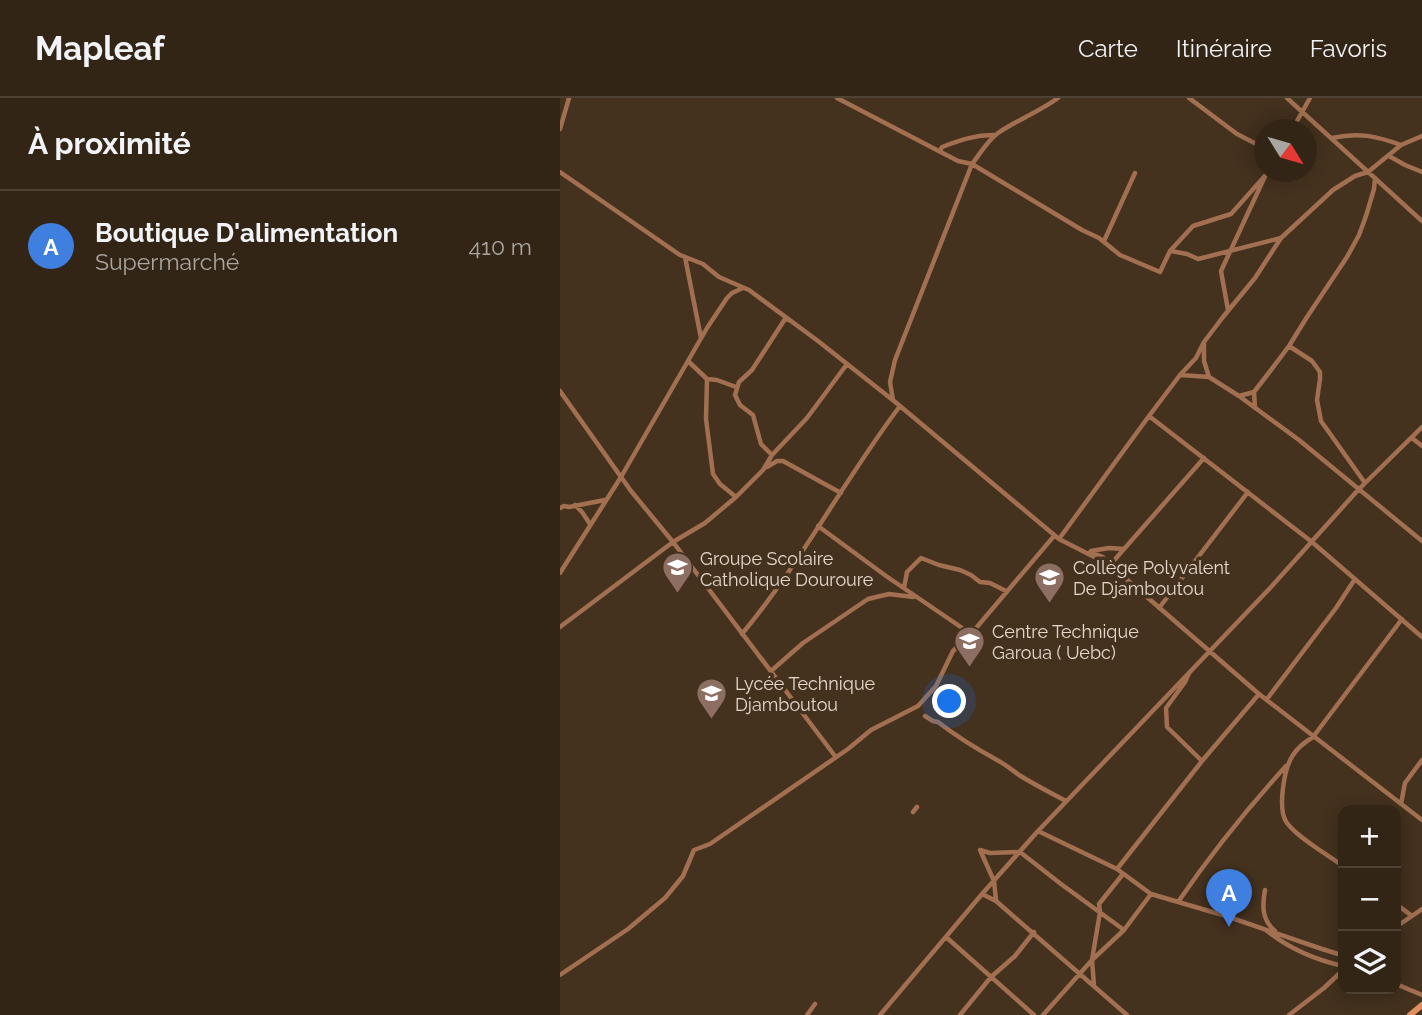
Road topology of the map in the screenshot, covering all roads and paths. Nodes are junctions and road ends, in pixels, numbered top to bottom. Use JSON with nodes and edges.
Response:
{"nodes":[{"id":1,"x":569,"y":98,"type":"edge"},
{"id":2,"x":837,"y":98,"type":"edge"},
{"id":3,"x":1058,"y":98,"type":"edge"},
{"id":4,"x":1189,"y":98,"type":"edge"},
{"id":5,"x":1287,"y":98,"type":"edge"},
{"id":6,"x":1310,"y":98,"type":"edge"},
{"id":7,"x":1302,"y":111,"type":"junction"},
{"id":8,"x":1298,"y":119,"type":"edge"},
{"id":9,"x":560,"y":129,"type":"edge"},
{"id":10,"x":995,"y":135,"type":"junction"},
{"id":11,"x":1422,"y":136,"type":"edge"},
{"id":12,"x":1331,"y":138,"type":"junction"},
{"id":13,"x":1254,"y":142,"type":"edge"},
{"id":14,"x":1401,"y":145,"type":"junction"},
{"id":15,"x":940,"y":151,"type":"junction"},
{"id":16,"x":1389,"y":156,"type":"junction"},
{"id":17,"x":972,"y":164,"type":"junction"},
{"id":18,"x":560,"y":172,"type":"edge"},
{"id":19,"x":1368,"y":172,"type":"junction"},
{"id":20,"x":1422,"y":172,"type":"edge"},
{"id":21,"x":1135,"y":173,"type":"dead end"},
{"id":22,"x":1375,"y":178,"type":"junction"},
{"id":23,"x":1259,"y":182,"type":"edge"},
{"id":24,"x":1262,"y":182,"type":"edge"},
{"id":25,"x":1422,"y":220,"type":"edge"},
{"id":26,"x":1281,"y":238,"type":"junction"},
{"id":27,"x":1104,"y":241,"type":"junction"},
{"id":28,"x":1170,"y":251,"type":"junction"},
{"id":29,"x":1230,"y":252,"type":"junction"},
{"id":30,"x":685,"y":257,"type":"junction"},
{"id":31,"x":743,"y":288,"type":"junction"},
{"id":32,"x":1228,"y":310,"type":"junction"},
{"id":33,"x":791,"y":320,"type":"junction"},
{"id":34,"x":701,"y":338,"type":"junction"},
{"id":35,"x":1204,"y":342,"type":"junction"},
{"id":36,"x":1289,"y":346,"type":"junction"},
{"id":37,"x":688,"y":361,"type":"junction"},
{"id":38,"x":847,"y":364,"type":"junction"},
{"id":39,"x":1180,"y":375,"type":"junction"},
{"id":40,"x":1209,"y":377,"type":"junction"},
{"id":41,"x":707,"y":379,"type":"junction"},
{"id":42,"x":736,"y":387,"type":"junction"},
{"id":43,"x":560,"y":390,"type":"edge"},
{"id":44,"x":1254,"y":392,"type":"junction"},
{"id":45,"x":1239,"y":396,"type":"junction"},
{"id":46,"x":894,"y":401,"type":"junction"},
{"id":47,"x":900,"y":406,"type":"junction"},
{"id":48,"x":1255,"y":408,"type":"junction"},
{"id":49,"x":1149,"y":416,"type":"junction"},
{"id":50,"x":1422,"y":427,"type":"edge"},
{"id":51,"x":1411,"y":437,"type":"junction"},
{"id":52,"x":1422,"y":446,"type":"edge"},
{"id":53,"x":772,"y":455,"type":"junction"},
{"id":54,"x":1204,"y":458,"type":"junction"},
{"id":55,"x":763,"y":470,"type":"junction"},
{"id":56,"x":621,"y":477,"type":"junction"},
{"id":57,"x":1365,"y":483,"type":"junction"},
{"id":58,"x":1358,"y":490,"type":"junction"},
{"id":59,"x":841,"y":492,"type":"junction"},
{"id":60,"x":1248,"y":492,"type":"junction"},
{"id":61,"x":736,"y":497,"type":"junction"},
{"id":62,"x":606,"y":500,"type":"junction"},
{"id":63,"x":575,"y":505,"type":"junction"},
{"id":64,"x":560,"y":508,"type":"edge"},
{"id":65,"x":590,"y":524,"type":"junction"},
{"id":66,"x":818,"y":526,"type":"junction"},
{"id":67,"x":1057,"y":537,"type":"junction"},
{"id":68,"x":1422,"y":541,"type":"edge"},
{"id":69,"x":673,"y":542,"type":"junction"},
{"id":70,"x":1312,"y":542,"type":"junction"},
{"id":71,"x":1125,"y":549,"type":"junction"},
{"id":72,"x":1088,"y":551,"type":"junction"},
{"id":73,"x":1111,"y":565,"type":"junction"},
{"id":74,"x":560,"y":573,"type":"edge"},
{"id":75,"x":1355,"y":579,"type":"junction"},
{"id":76,"x":904,"y":588,"type":"junction"},
{"id":77,"x":1006,"y":591,"type":"junction"},
{"id":78,"x":917,"y":597,"type":"junction"},
{"id":79,"x":1159,"y":608,"type":"junction"},
{"id":80,"x":1402,"y":620,"type":"junction"},
{"id":81,"x":560,"y":627,"type":"edge"},
{"id":82,"x":742,"y":634,"type":"junction"},
{"id":83,"x":971,"y":634,"type":"junction"},
{"id":84,"x":1422,"y":637,"type":"edge"},
{"id":85,"x":1210,"y":652,"type":"junction"},
{"id":86,"x":1191,"y":670,"type":"junction"},
{"id":87,"x":771,"y":671,"type":"junction"},
{"id":88,"x":1259,"y":694,"type":"junction"},
{"id":89,"x":1266,"y":700,"type":"junction"},
{"id":90,"x":925,"y":716,"type":"dead end"},
{"id":91,"x":1313,"y":737,"type":"junction"},
{"id":92,"x":835,"y":757,"type":"junction"},
{"id":93,"x":1422,"y":760,"type":"edge"},
{"id":94,"x":1202,"y":761,"type":"junction"},
{"id":95,"x":1287,"y":765,"type":"junction"},
{"id":96,"x":1066,"y":802,"type":"junction"},
{"id":97,"x":1401,"y":804,"type":"junction"},
{"id":98,"x":918,"y":807,"type":"dead end"},
{"id":99,"x":912,"y":812,"type":"dead end"},
{"id":100,"x":1422,"y":820,"type":"edge"},
{"id":101,"x":1038,"y":831,"type":"junction"},
{"id":102,"x":1020,"y":852,"type":"junction"},
{"id":103,"x":1338,"y":862,"type":"edge"},
{"id":104,"x":1117,"y":869,"type":"junction"},
{"id":105,"x":1124,"y":874,"type":"junction"},
{"id":106,"x":994,"y":881,"type":"junction"},
{"id":107,"x":1265,"y":890,"type":"dead end"},
{"id":108,"x":982,"y":894,"type":"junction"},
{"id":109,"x":1151,"y":894,"type":"junction"},
{"id":110,"x":996,"y":901,"type":"junction"},
{"id":111,"x":1178,"y":902,"type":"junction"},
{"id":112,"x":1401,"y":908,"type":"edge"},
{"id":113,"x":1422,"y":909,"type":"edge"},
{"id":114,"x":1100,"y":912,"type":"junction"},
{"id":115,"x":1412,"y":916,"type":"junction"},
{"id":116,"x":1401,"y":924,"type":"edge"},
{"id":117,"x":1262,"y":928,"type":"junction"},
{"id":118,"x":1124,"y":930,"type":"junction"},
{"id":119,"x":1034,"y":932,"type":"junction"},
{"id":120,"x":1278,"y":933,"type":"junction"},
{"id":121,"x":946,"y":937,"type":"junction"},
{"id":122,"x":1338,"y":954,"type":"edge"},
{"id":123,"x":1092,"y":960,"type":"junction"},
{"id":124,"x":1338,"y":966,"type":"edge"},
{"id":125,"x":1080,"y":974,"type":"junction"},
{"id":126,"x":1338,"y":974,"type":"edge"},
{"id":127,"x":560,"y":975,"type":"edge"},
{"id":128,"x":991,"y":977,"type":"junction"},
{"id":129,"x":1338,"y":979,"type":"edge"},
{"id":130,"x":1333,"y":980,"type":"junction"},
{"id":131,"x":997,"y":984,"type":"junction"},
{"id":132,"x":1094,"y":985,"type":"junction"},
{"id":133,"x":1401,"y":986,"type":"edge"},
{"id":134,"x":982,"y":989,"type":"junction"},
{"id":135,"x":1422,"y":995,"type":"edge"},
{"id":136,"x":816,"y":1004,"type":"dead end"},
{"id":137,"x":1422,"y":1006,"type":"edge"},
{"id":138,"x":807,"y":1015,"type":"edge"},
{"id":139,"x":880,"y":1015,"type":"edge"},
{"id":140,"x":960,"y":1015,"type":"edge"},
{"id":141,"x":1034,"y":1015,"type":"edge"},
{"id":142,"x":1043,"y":1015,"type":"edge"},
{"id":143,"x":1127,"y":1015,"type":"edge"},
{"id":144,"x":1289,"y":1015,"type":"edge"},
{"id":145,"x":1410,"y":1015,"type":"edge"}],
"edges":[{"from":1,"to":9,"type":"street"},
{"from":2,"to":15,"type":"street"},
{"from":3,"to":10,"type":"street"},
{"from":4,"to":13,"type":"street"},
{"from":5,"to":7,"type":"street"},
{"from":6,"to":7,"type":"street"},
{"from":7,"to":8,"type":"street"},
{"from":7,"to":12,"type":"street"},
{"from":10,"to":15,"type":"street"},
{"from":10,"to":17,"type":"street"},
{"from":11,"to":14,"type":"street"},
{"from":12,"to":14,"type":"street"},
{"from":12,"to":19,"type":"street"},
{"from":14,"to":16,"type":"street"},
{"from":15,"to":17,"type":"street"},
{"from":16,"to":19,"type":"street"},
{"from":16,"to":20,"type":"street"},
{"from":17,"to":27,"type":"street"},
{"from":17,"to":46,"type":"street"},
{"from":18,"to":30,"type":"street"},
{"from":19,"to":22,"type":"street"},
{"from":19,"to":26,"type":"street"},
{"from":21,"to":27,"type":"street"},
{"from":22,"to":25,"type":"street"},
{"from":22,"to":36,"type":"street"},
{"from":23,"to":28,"type":"street"},
{"from":24,"to":29,"type":"street"},
{"from":26,"to":29,"type":"street"},
{"from":26,"to":32,"type":"street"},
{"from":27,"to":28,"type":"street"},
{"from":28,"to":29,"type":"street"},
{"from":29,"to":32,"type":"street"},
{"from":30,"to":31,"type":"street"},
{"from":30,"to":34,"type":"street"},
{"from":31,"to":33,"type":"street"},
{"from":31,"to":34,"type":"street"},
{"from":32,"to":35,"type":"street"},
{"from":33,"to":38,"type":"street"},
{"from":33,"to":42,"type":"street"},
{"from":34,"to":37,"type":"street"},
{"from":35,"to":39,"type":"street"},
{"from":35,"to":40,"type":"street"},
{"from":36,"to":44,"type":"street"},
{"from":36,"to":57,"type":"street"},
{"from":37,"to":41,"type":"street"},
{"from":37,"to":56,"type":"street"},
{"from":38,"to":46,"type":"street"},
{"from":38,"to":53,"type":"street"},
{"from":39,"to":40,"type":"street"},
{"from":39,"to":49,"type":"street"},
{"from":40,"to":45,"type":"street"},
{"from":41,"to":42,"type":"street"},
{"from":41,"to":61,"type":"street"},
{"from":42,"to":53,"type":"street"},
{"from":43,"to":56,"type":"street"},
{"from":44,"to":45,"type":"street"},
{"from":44,"to":48,"type":"street"},
{"from":45,"to":48,"type":"street"},
{"from":46,"to":47,"type":"street"},
{"from":47,"to":59,"type":"street"},
{"from":47,"to":67,"type":"street"},
{"from":48,"to":58,"type":"street"},
{"from":49,"to":54,"type":"street"},
{"from":49,"to":67,"type":"street"},
{"from":50,"to":51,"type":"street"},
{"from":51,"to":52,"type":"street"},
{"from":51,"to":57,"type":"street"},
{"from":53,"to":55,"type":"street"},
{"from":54,"to":60,"type":"street"},
{"from":54,"to":71,"type":"street"},
{"from":55,"to":59,"type":"street"},
{"from":55,"to":61,"type":"street"},
{"from":56,"to":62,"type":"street"},
{"from":56,"to":69,"type":"street"},
{"from":57,"to":58,"type":"street"},
{"from":58,"to":68,"type":"street"},
{"from":58,"to":70,"type":"street"},
{"from":59,"to":66,"type":"street"},
{"from":60,"to":70,"type":"street"},
{"from":60,"to":79,"type":"street"},
{"from":61,"to":69,"type":"street"},
{"from":62,"to":63,"type":"street"},
{"from":62,"to":65,"type":"street"},
{"from":63,"to":64,"type":"street"},
{"from":63,"to":65,"type":"street"},
{"from":65,"to":74,"type":"street"},
{"from":66,"to":76,"type":"street"},
{"from":66,"to":82,"type":"street"},
{"from":67,"to":72,"type":"street"},
{"from":67,"to":73,"type":"street"},
{"from":67,"to":77,"type":"street"},
{"from":69,"to":81,"type":"street"},
{"from":69,"to":82,"type":"street"},
{"from":70,"to":75,"type":"street"},
{"from":70,"to":85,"type":"street"},
{"from":71,"to":72,"type":"street"},
{"from":71,"to":73,"type":"street"},
{"from":72,"to":73,"type":"street"},
{"from":73,"to":79,"type":"street"},
{"from":75,"to":80,"type":"street"},
{"from":75,"to":89,"type":"street"},
{"from":76,"to":77,"type":"street"},
{"from":76,"to":78,"type":"street"},
{"from":77,"to":83,"type":"street"},
{"from":78,"to":83,"type":"street"},
{"from":78,"to":87,"type":"street"},
{"from":79,"to":85,"type":"street"},
{"from":80,"to":84,"type":"street"},
{"from":80,"to":91,"type":"street"},
{"from":82,"to":87,"type":"street"},
{"from":83,"to":92,"type":"street"},
{"from":85,"to":86,"type":"street"},
{"from":85,"to":88,"type":"street"},
{"from":86,"to":94,"type":"street"},
{"from":86,"to":96,"type":"street"},
{"from":87,"to":92,"type":"street"},
{"from":88,"to":89,"type":"street"},
{"from":88,"to":94,"type":"street"},
{"from":89,"to":91,"type":"street"},
{"from":90,"to":96,"type":"street"},
{"from":91,"to":95,"type":"street"},
{"from":91,"to":97,"type":"street"},
{"from":92,"to":127,"type":"street"},
{"from":93,"to":97,"type":"street"},
{"from":94,"to":104,"type":"street"},
{"from":95,"to":103,"type":"street"},
{"from":95,"to":111,"type":"street"},
{"from":96,"to":101,"type":"street"},
{"from":97,"to":100,"type":"street"},
{"from":98,"to":99,"type":"street"},
{"from":101,"to":102,"type":"street"},
{"from":101,"to":104,"type":"street"},
{"from":102,"to":106,"type":"street"},
{"from":102,"to":106,"type":"street"},
{"from":102,"to":114,"type":"street"},
{"from":104,"to":105,"type":"street"},
{"from":105,"to":109,"type":"street"},
{"from":105,"to":114,"type":"street"},
{"from":106,"to":108,"type":"street"},
{"from":106,"to":110,"type":"street"},
{"from":107,"to":120,"type":"street"},
{"from":108,"to":110,"type":"street"},
{"from":108,"to":121,"type":"street"},
{"from":109,"to":111,"type":"street"},
{"from":109,"to":118,"type":"street"},
{"from":110,"to":119,"type":"street"},
{"from":111,"to":117,"type":"street"},
{"from":112,"to":115,"type":"street"},
{"from":113,"to":115,"type":"street"},
{"from":114,"to":118,"type":"street"},
{"from":114,"to":123,"type":"street"},
{"from":115,"to":116,"type":"street"},
{"from":117,"to":120,"type":"street"},
{"from":117,"to":124,"type":"street"},
{"from":118,"to":123,"type":"street"},
{"from":119,"to":125,"type":"street"},
{"from":119,"to":128,"type":"street"},
{"from":120,"to":122,"type":"street"},
{"from":121,"to":128,"type":"street"},
{"from":121,"to":139,"type":"street"},
{"from":123,"to":125,"type":"street"},
{"from":123,"to":132,"type":"street"},
{"from":125,"to":132,"type":"street"},
{"from":125,"to":142,"type":"street"},
{"from":126,"to":130,"type":"street"},
{"from":128,"to":131,"type":"street"},
{"from":128,"to":134,"type":"street"},
{"from":129,"to":130,"type":"street"},
{"from":130,"to":144,"type":"street"},
{"from":131,"to":134,"type":"street"},
{"from":131,"to":141,"type":"street"},
{"from":132,"to":143,"type":"street"},
{"from":133,"to":135,"type":"street"},
{"from":134,"to":140,"type":"street"},
{"from":136,"to":138,"type":"street"},
{"from":137,"to":145,"type":"main road"}]}
